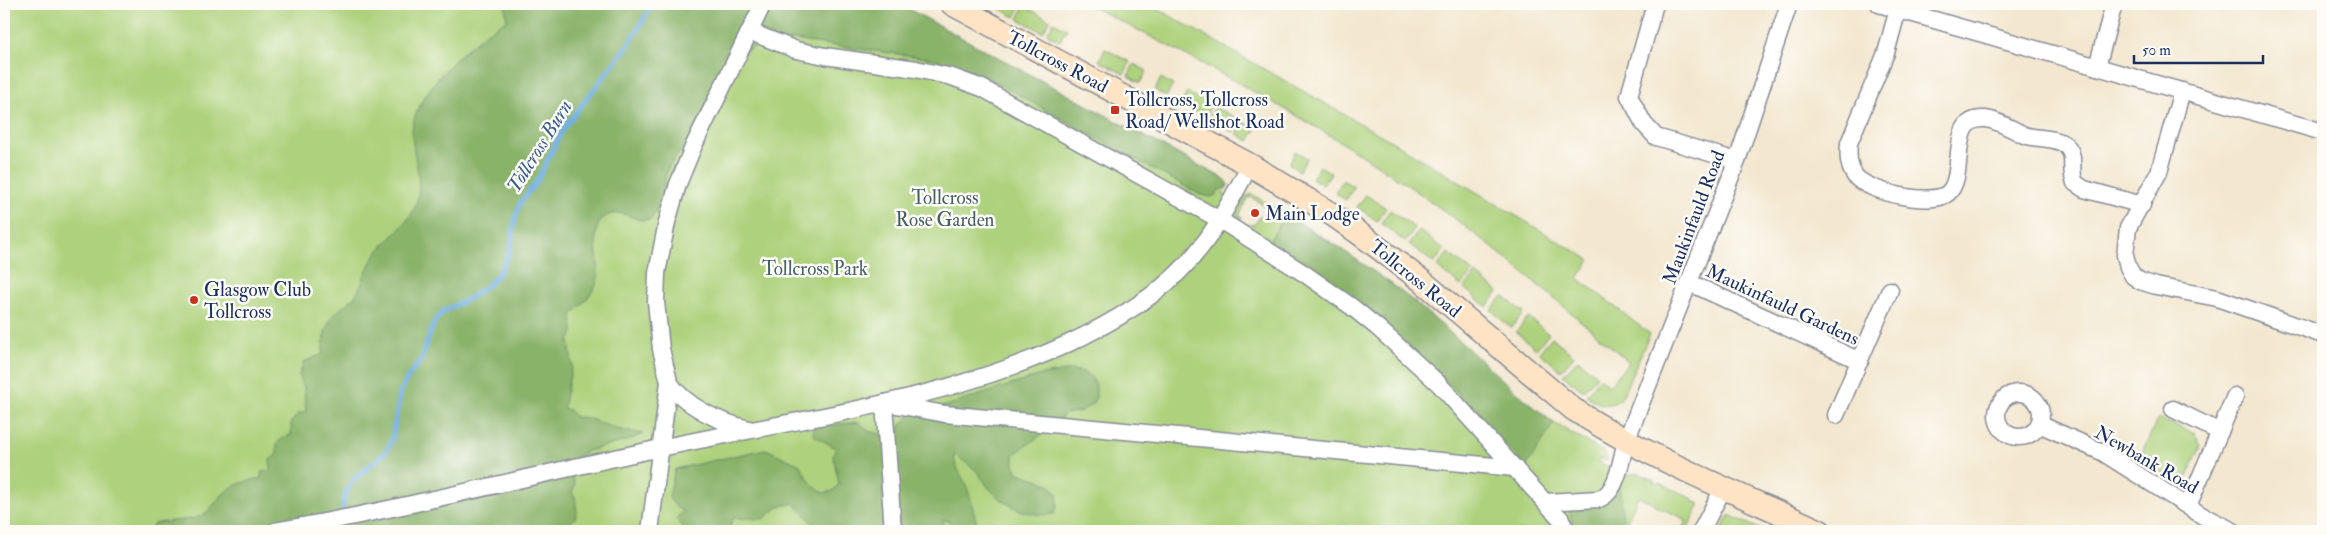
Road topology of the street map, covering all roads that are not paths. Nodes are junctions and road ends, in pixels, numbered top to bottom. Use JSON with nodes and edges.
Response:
{"nodes":[{"id":1,"x":764,"y":4,"type":"edge"},
{"id":2,"x":952,"y":4,"type":"edge"},
{"id":3,"x":1656,"y":4,"type":"edge"},
{"id":4,"x":1789,"y":4,"type":"edge"},
{"id":5,"x":1879,"y":4,"type":"edge"},
{"id":6,"x":2114,"y":4,"type":"edge"},
{"id":7,"x":1898,"y":9,"type":"junction"},
{"id":8,"x":750,"y":32,"type":"junction"},
{"id":9,"x":2097,"y":67,"type":"junction"},
{"id":10,"x":2182,"y":91,"type":"junction"},
{"id":11,"x":2323,"y":132,"type":"edge"},
{"id":12,"x":1737,"y":161,"type":"junction"},
{"id":13,"x":1250,"y":165,"type":"junction"},
{"id":14,"x":2142,"y":205,"type":"junction"},
{"id":15,"x":1220,"y":220,"type":"junction"},
{"id":16,"x":1688,"y":282,"type":"junction"},
{"id":17,"x":1890,"y":290,"type":"dead end"},
{"id":18,"x":2323,"y":335,"type":"edge"},
{"id":19,"x":1860,"y":362,"type":"junction"},
{"id":20,"x":669,"y":382,"type":"junction"},
{"id":21,"x":2236,"y":396,"type":"dead end"},
{"id":22,"x":884,"y":403,"type":"junction"},
{"id":23,"x":2173,"y":410,"type":"dead end"},
{"id":24,"x":1836,"y":415,"type":"dead end"},
{"id":25,"x":2039,"y":424,"type":"dead end"},
{"id":26,"x":751,"y":429,"type":"junction"},
{"id":27,"x":2220,"y":432,"type":"junction"},
{"id":28,"x":1626,"y":441,"type":"junction"},
{"id":29,"x":660,"y":448,"type":"junction"},
{"id":30,"x":1515,"y":468,"type":"junction"},
{"id":31,"x":1724,"y":487,"type":"junction"},
{"id":32,"x":1545,"y":502,"type":"junction"},
{"id":33,"x":2188,"y":506,"type":"junction"},
{"id":34,"x":275,"y":531,"type":"edge"},
{"id":35,"x":650,"y":531,"type":"edge"},
{"id":36,"x":893,"y":531,"type":"edge"},
{"id":37,"x":1566,"y":531,"type":"edge"},
{"id":38,"x":1702,"y":531,"type":"edge"},
{"id":39,"x":1820,"y":531,"type":"edge"},
{"id":40,"x":2233,"y":531,"type":"edge"}],
"edges":[{"from":1,"to":8,"type":"street"},
{"from":2,"to":13,"type":"street","name":"Tollcross Road"},
{"from":3,"to":12,"type":"street"},
{"from":4,"to":12,"type":"street","name":"Maukinfauld Road"},
{"from":5,"to":7,"type":"street"},
{"from":6,"to":9,"type":"street"},
{"from":7,"to":9,"type":"street"},
{"from":7,"to":14,"type":"street"},
{"from":8,"to":15,"type":"street"},
{"from":8,"to":20,"type":"street"},
{"from":9,"to":10,"type":"street"},
{"from":10,"to":11,"type":"street"},
{"from":10,"to":14,"type":"street"},
{"from":12,"to":16,"type":"street","name":"Maukinfauld Road"},
{"from":13,"to":15,"type":"street"},
{"from":13,"to":28,"type":"street","name":"Tollcross Road"},
{"from":14,"to":18,"type":"street"},
{"from":15,"to":22,"type":"street"},
{"from":15,"to":30,"type":"street"},
{"from":16,"to":19,"type":"street","name":"Maukinfauld Gardens"},
{"from":16,"to":28,"type":"street","name":"Maukinfauld Road"},
{"from":17,"to":19,"type":"street","name":"Maukinfauld Gardens"},
{"from":19,"to":24,"type":"street","name":"Maukinfauld Gardens"},
{"from":20,"to":26,"type":"street"},
{"from":20,"to":29,"type":"street"},
{"from":21,"to":27,"type":"street"},
{"from":22,"to":26,"type":"street"},
{"from":22,"to":30,"type":"street"},
{"from":22,"to":36,"type":"street"},
{"from":23,"to":27,"type":"street"},
{"from":25,"to":33,"type":"street","name":"Newbank Road"},
{"from":26,"to":29,"type":"street"},
{"from":27,"to":33,"type":"street"},
{"from":28,"to":31,"type":"street","name":"Tollcross Road"},
{"from":28,"to":32,"type":"street","name":"Maukinfauld Road"},
{"from":29,"to":34,"type":"street"},
{"from":29,"to":35,"type":"street"},
{"from":30,"to":32,"type":"street"},
{"from":31,"to":38,"type":"street"},
{"from":31,"to":39,"type":"street","name":"Tollcross Road"},
{"from":32,"to":37,"type":"street"},
{"from":33,"to":40,"type":"street","name":"Newbank Road"}]}
